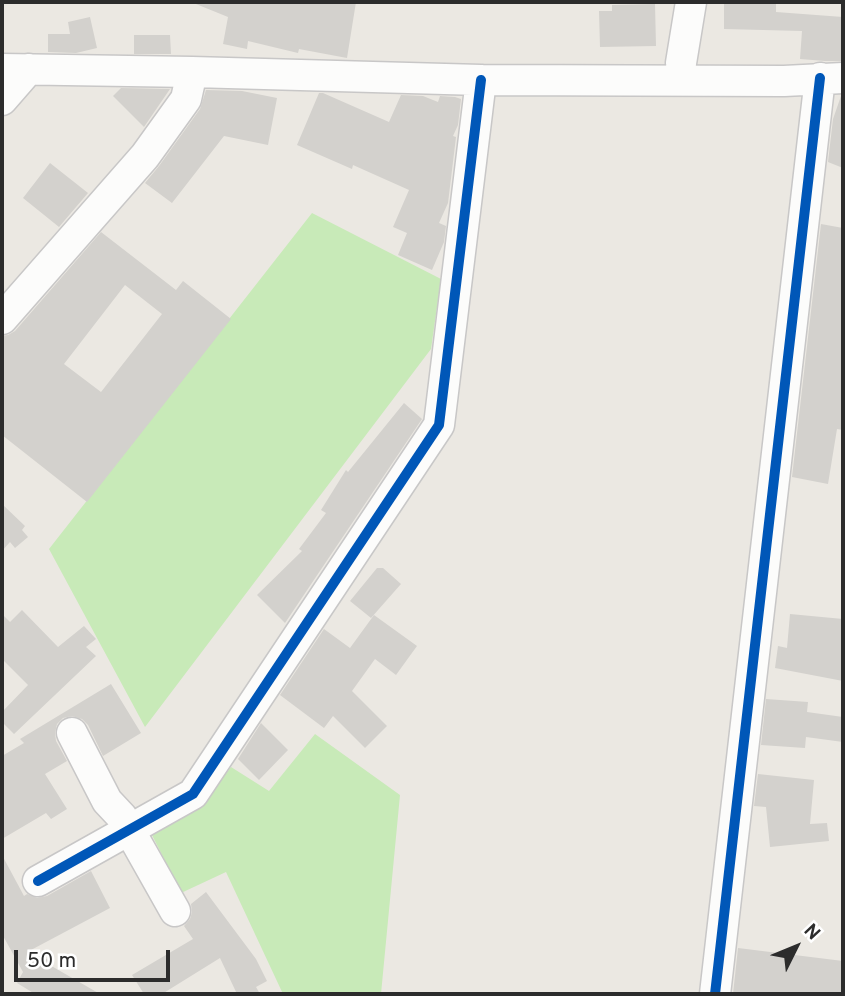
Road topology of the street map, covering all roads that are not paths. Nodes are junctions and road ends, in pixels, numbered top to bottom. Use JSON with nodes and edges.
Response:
{"nodes":[{"id":1,"x":691,"y":2,"type":"edge"},
{"id":2,"x":681,"y":63,"type":"dead end"},
{"id":3,"x":16,"y":69,"type":"edge"},
{"id":4,"x":192,"y":72,"type":"junction"},
{"id":5,"x":832,"y":78,"type":"edge"},
{"id":6,"x":481,"y":79,"type":"junction"},
{"id":7,"x":2,"y":100,"type":"edge"},
{"id":8,"x":2,"y":319,"type":"edge"},
{"id":9,"x":72,"y":733,"type":"dead end"},
{"id":10,"x":129,"y":830,"type":"junction"},
{"id":11,"x":38,"y":881,"type":"dead end"},
{"id":12,"x":175,"y":911,"type":"dead end"},
{"id":13,"x":715,"y":994,"type":"edge"}],
"edges":[{"from":1,"to":2,"type":"street"},
{"from":3,"to":4,"type":"street"},
{"from":3,"to":7,"type":"street"},
{"from":4,"to":6,"type":"street"},
{"from":4,"to":8,"type":"street"},
{"from":5,"to":6,"type":"street"},
{"from":5,"to":13,"type":"street"},
{"from":6,"to":10,"type":"street"},
{"from":9,"to":10,"type":"street"},
{"from":10,"to":11,"type":"street"},
{"from":10,"to":12,"type":"street"}]}
